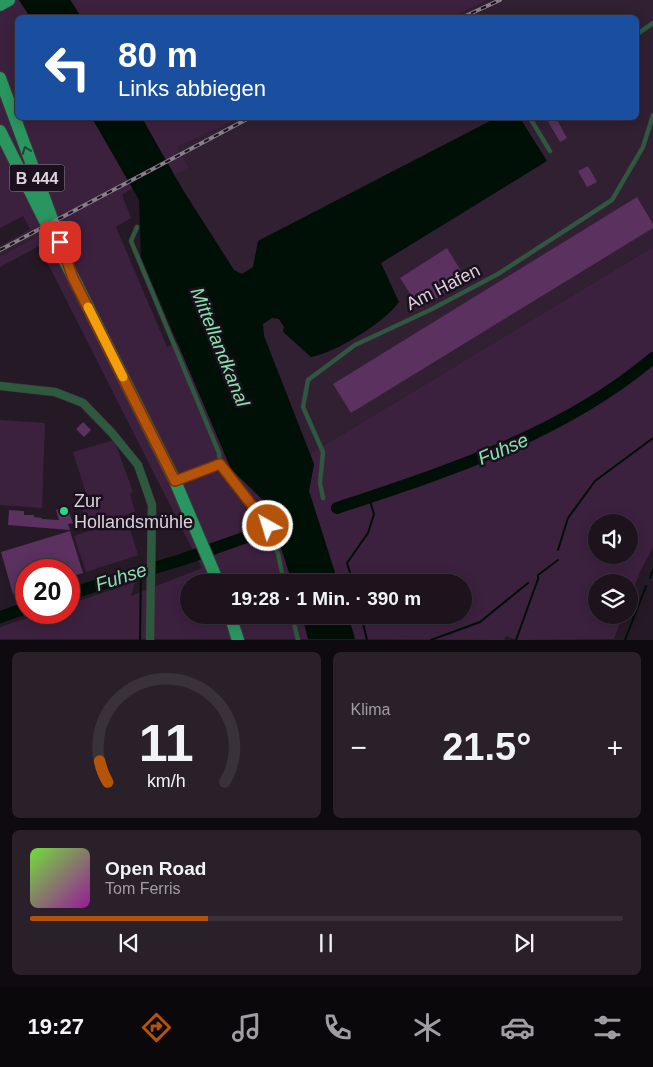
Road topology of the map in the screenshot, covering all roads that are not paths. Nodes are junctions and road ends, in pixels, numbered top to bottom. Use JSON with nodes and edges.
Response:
{"nodes":[{"id":1,"x":9,"y":0,"type":"edge"},
{"id":2,"x":0,"y":5,"type":"edge"},
{"id":3,"x":653,"y":23,"type":"edge"},
{"id":4,"x":639,"y":33,"type":"edge"},
{"id":5,"x":0,"y":78,"type":"edge"},
{"id":6,"x":653,"y":115,"type":"edge"},
{"id":7,"x":15,"y":119,"type":"edge"},
{"id":8,"x":15,"y":120,"type":"edge"},
{"id":9,"x":531,"y":120,"type":"edge"},
{"id":10,"x":0,"y":131,"type":"edge"},
{"id":11,"x":550,"y":151,"type":"dead end"},
{"id":12,"x":138,"y":227,"type":"dead end"},
{"id":13,"x":73,"y":278,"type":"junction"},
{"id":14,"x":0,"y":386,"type":"edge"},
{"id":15,"x":220,"y":464,"type":"junction"},
{"id":16,"x":175,"y":481,"type":"junction"},
{"id":17,"x":323,"y":498,"type":"dead end"},
{"id":18,"x":215,"y":574,"type":"edge"},
{"id":19,"x":282,"y":574,"type":"edge"},
{"id":20,"x":233,"y":624,"type":"edge"},
{"id":21,"x":294,"y":624,"type":"edge"},
{"id":22,"x":150,"y":640,"type":"edge"},
{"id":23,"x":238,"y":640,"type":"edge"},
{"id":24,"x":298,"y":640,"type":"edge"}],
"edges":[{"from":1,"to":2,"type":"main road"},
{"from":3,"to":4,"type":"lane"},
{"from":7,"to":5,"type":"main road","number":"B 444","one_way":true},
{"from":6,"to":17,"type":"lane","name":"Am Hafen"},
{"from":13,"to":8,"type":"main road","number":"B 444","one_way":true},
{"from":9,"to":11,"type":"lane"},
{"from":10,"to":13,"type":"main road"},
{"from":12,"to":15,"type":"lane"},
{"from":13,"to":16,"type":"main road"},
{"from":14,"to":22,"type":"street"},
{"from":15,"to":16,"type":"lane"},
{"from":15,"to":19,"type":"lane"},
{"from":16,"to":18,"type":"main road"},
{"from":20,"to":23,"type":"main road"},
{"from":21,"to":24,"type":"lane"}]}
